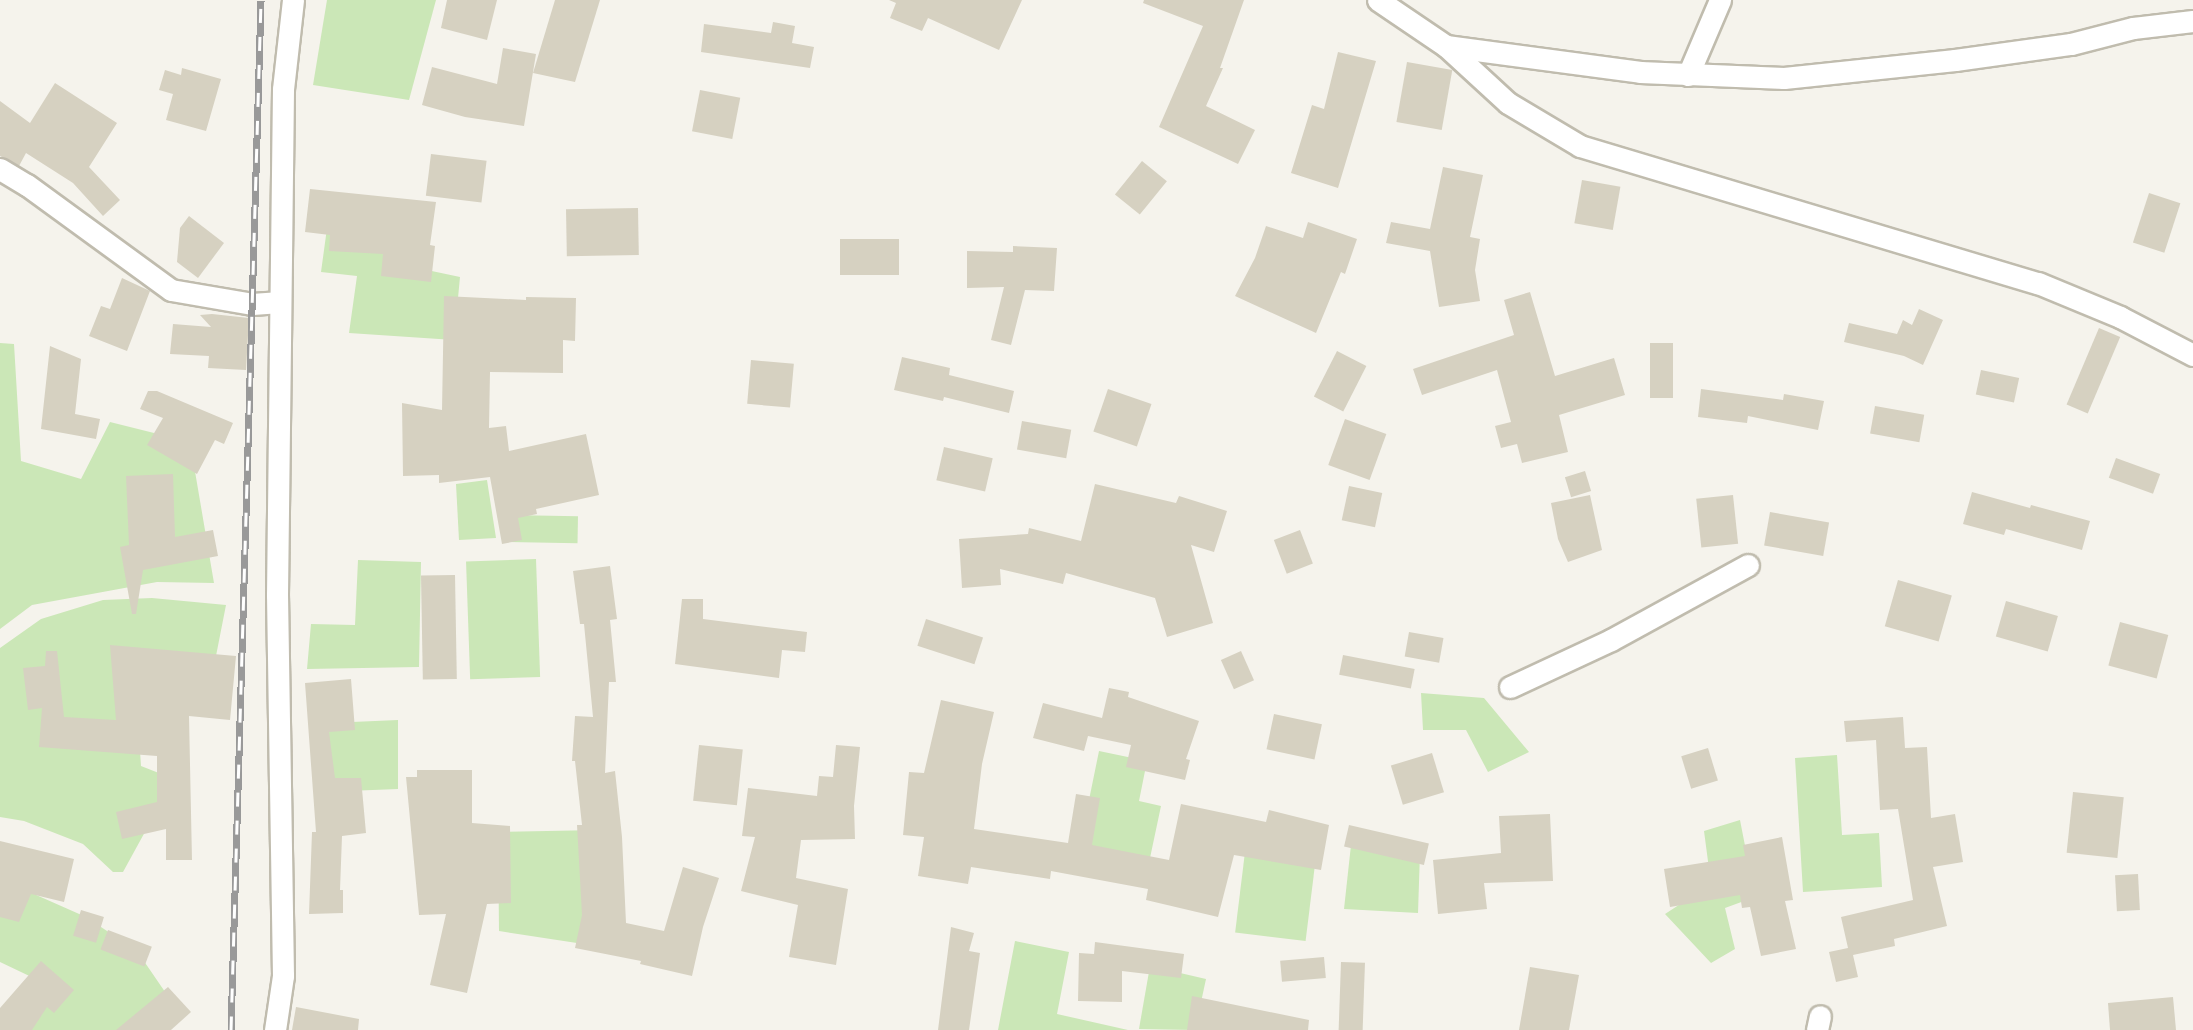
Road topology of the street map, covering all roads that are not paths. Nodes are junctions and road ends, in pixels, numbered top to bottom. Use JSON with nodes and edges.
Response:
{"nodes":[{"id":1,"x":293,"y":0,"type":"edge"},
{"id":2,"x":1378,"y":0,"type":"edge"},
{"id":3,"x":1720,"y":0,"type":"edge"},
{"id":4,"x":2193,"y":21,"type":"edge"},
{"id":5,"x":1446,"y":46,"type":"junction"},
{"id":6,"x":1688,"y":75,"type":"junction"},
{"id":7,"x":0,"y":169,"type":"edge"},
{"id":8,"x":280,"y":302,"type":"junction"},
{"id":9,"x":2193,"y":356,"type":"edge"},
{"id":10,"x":1748,"y":565,"type":"dead end"},
{"id":11,"x":1510,"y":687,"type":"dead end"},
{"id":12,"x":275,"y":1030,"type":"edge"}],
"edges":[{"from":1,"to":8,"type":"street"},
{"from":2,"to":5,"type":"street"},
{"from":3,"to":6,"type":"street"},
{"from":4,"to":6,"type":"street"},
{"from":5,"to":6,"type":"street"},
{"from":5,"to":9,"type":"street"},
{"from":7,"to":8,"type":"street"},
{"from":8,"to":12,"type":"street"},
{"from":10,"to":11,"type":"street"}]}
